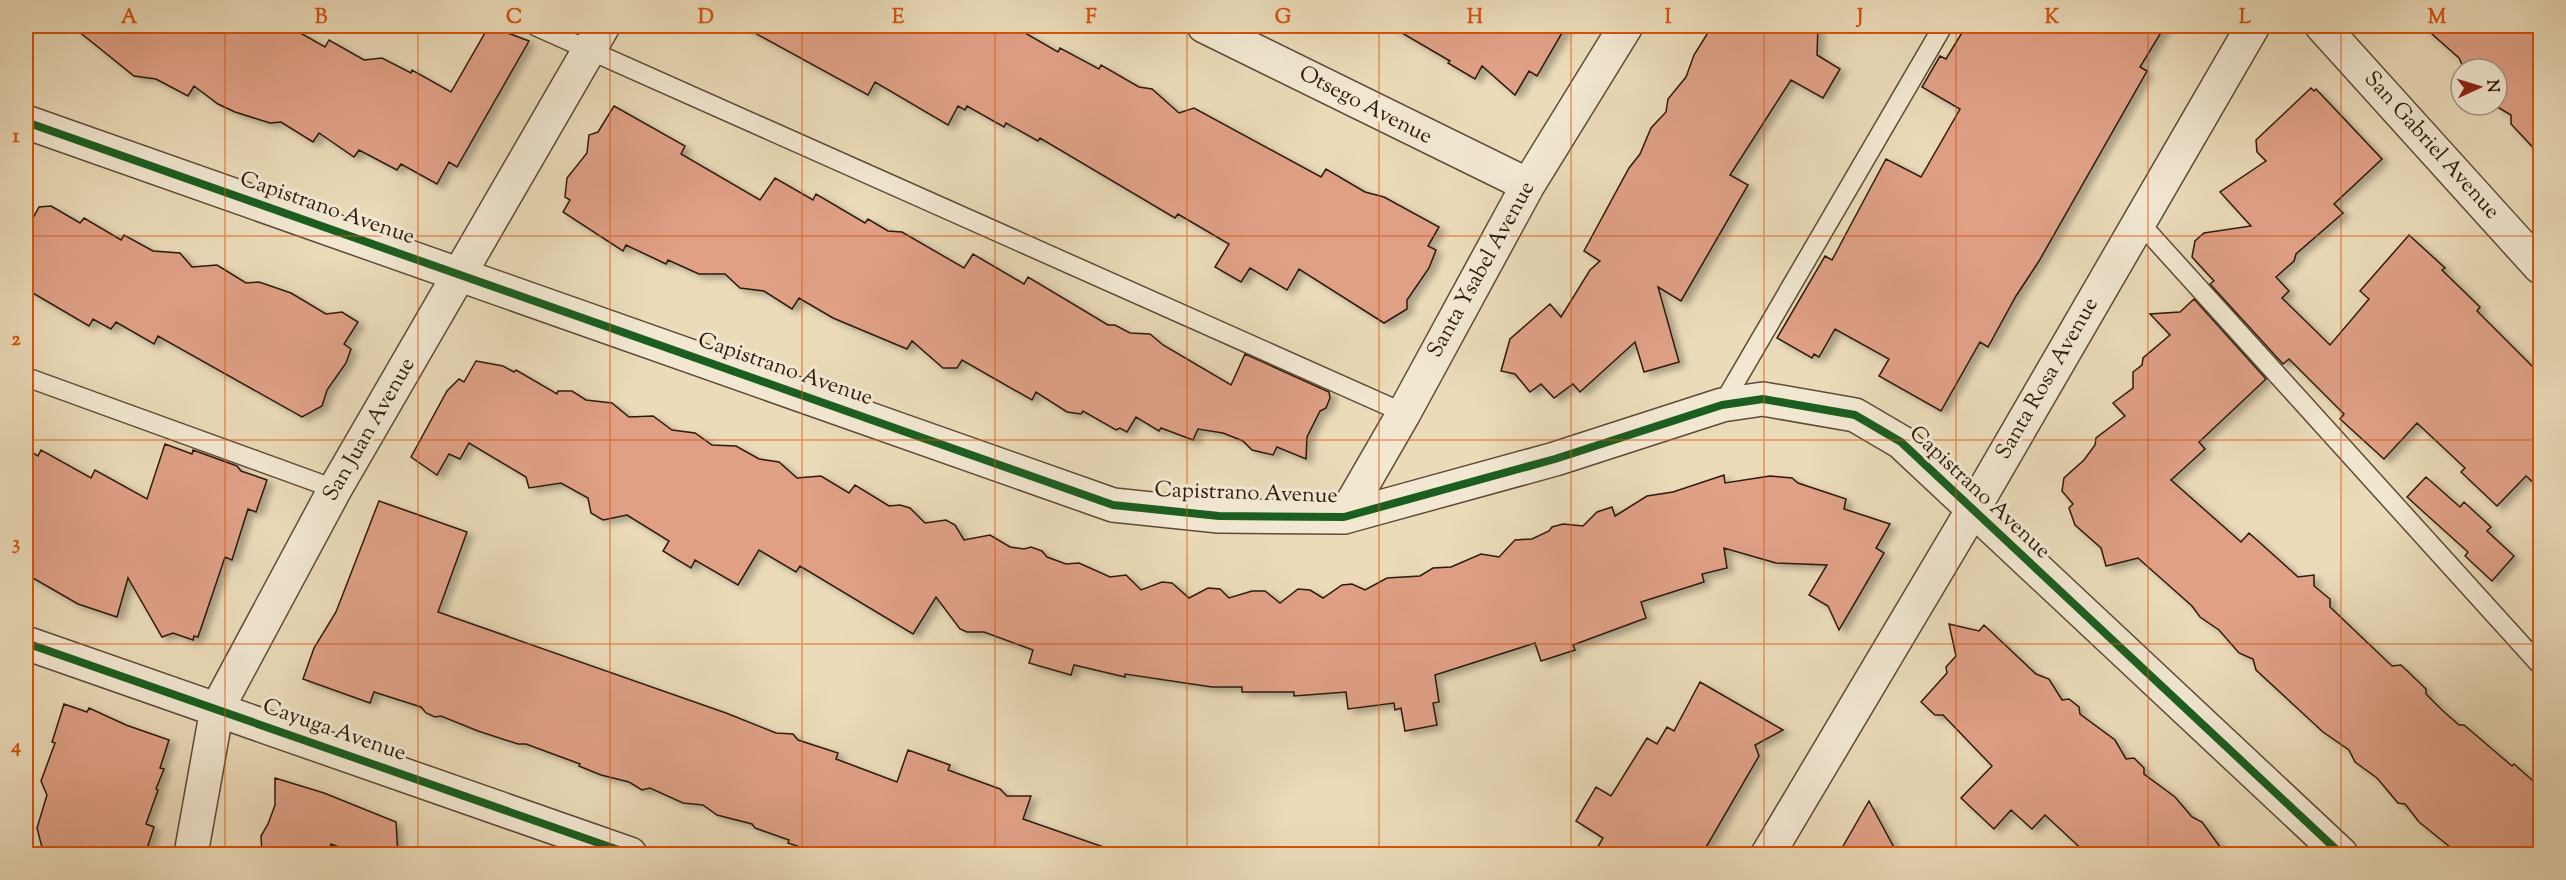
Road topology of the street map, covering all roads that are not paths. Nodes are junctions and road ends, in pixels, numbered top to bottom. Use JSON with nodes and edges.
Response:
{"nodes":[{"id":1,"x":535,"y":26,"type":"edge"},
{"id":2,"x":1204,"y":26,"type":"edge"},
{"id":3,"x":1626,"y":26,"type":"edge"},
{"id":4,"x":1943,"y":26,"type":"edge"},
{"id":5,"x":2253,"y":26,"type":"edge"},
{"id":6,"x":2322,"y":26,"type":"edge"},
{"id":7,"x":597,"y":37,"type":"edge"},
{"id":8,"x":26,"y":122,"type":"edge"},
{"id":9,"x":1528,"y":186,"type":"junction"},
{"id":10,"x":2139,"y":222,"type":"junction"},
{"id":11,"x":2541,"y":267,"type":"edge"},
{"id":12,"x":460,"y":275,"type":"junction"},
{"id":13,"x":26,"y":377,"type":"edge"},
{"id":14,"x":1722,"y":405,"type":"junction"},
{"id":15,"x":1404,"y":413,"type":"junction"},
{"id":16,"x":335,"y":489,"type":"junction"},
{"id":17,"x":1972,"y":511,"type":"junction"},
{"id":18,"x":1344,"y":517,"type":"junction"},
{"id":19,"x":26,"y":643,"type":"edge"},
{"id":20,"x":2541,"y":665,"type":"edge"},
{"id":21,"x":217,"y":709,"type":"junction"},
{"id":22,"x":191,"y":855,"type":"edge"},
{"id":23,"x":630,"y":855,"type":"edge"},
{"id":24,"x":1768,"y":855,"type":"edge"},
{"id":25,"x":2341,"y":855,"type":"edge"}],
"edges":[{"from":1,"to":7,"type":"lane"},
{"from":2,"to":9,"type":"street","name":"Otsego Avenue"},
{"from":3,"to":9,"type":"street","name":"Santa Ysabel Avenue"},
{"from":4,"to":14,"type":"lane"},
{"from":5,"to":10,"type":"street","name":"Santa Rosa Avenue"},
{"from":6,"to":11,"type":"street","name":"San Gabriel Avenue"},
{"from":7,"to":12,"type":"street","name":"San Juan Avenue"},
{"from":7,"to":15,"type":"lane"},
{"from":8,"to":12,"type":"street","name":"Capistrano Avenue"},
{"from":9,"to":15,"type":"street","name":"Santa Ysabel Avenue"},
{"from":10,"to":17,"type":"street","name":"Santa Rosa Avenue"},
{"from":10,"to":20,"type":"lane"},
{"from":12,"to":16,"type":"street","name":"San Juan Avenue"},
{"from":12,"to":18,"type":"street","name":"Capistrano Avenue"},
{"from":13,"to":16,"type":"lane"},
{"from":14,"to":17,"type":"street","name":"Capistrano Avenue"},
{"from":14,"to":18,"type":"street","name":"Capistrano Avenue"},
{"from":15,"to":18,"type":"street","name":"Santa Ysabel Avenue"},
{"from":16,"to":21,"type":"street","name":"San Juan Avenue"},
{"from":17,"to":24,"type":"street","name":"Santa Rosa Avenue"},
{"from":17,"to":25,"type":"street","name":"Capistrano Avenue"},
{"from":19,"to":21,"type":"street","name":"Cayuga Avenue"},
{"from":21,"to":22,"type":"street","name":"San Juan Avenue"},
{"from":21,"to":23,"type":"street","name":"Cayuga Avenue"}]}
